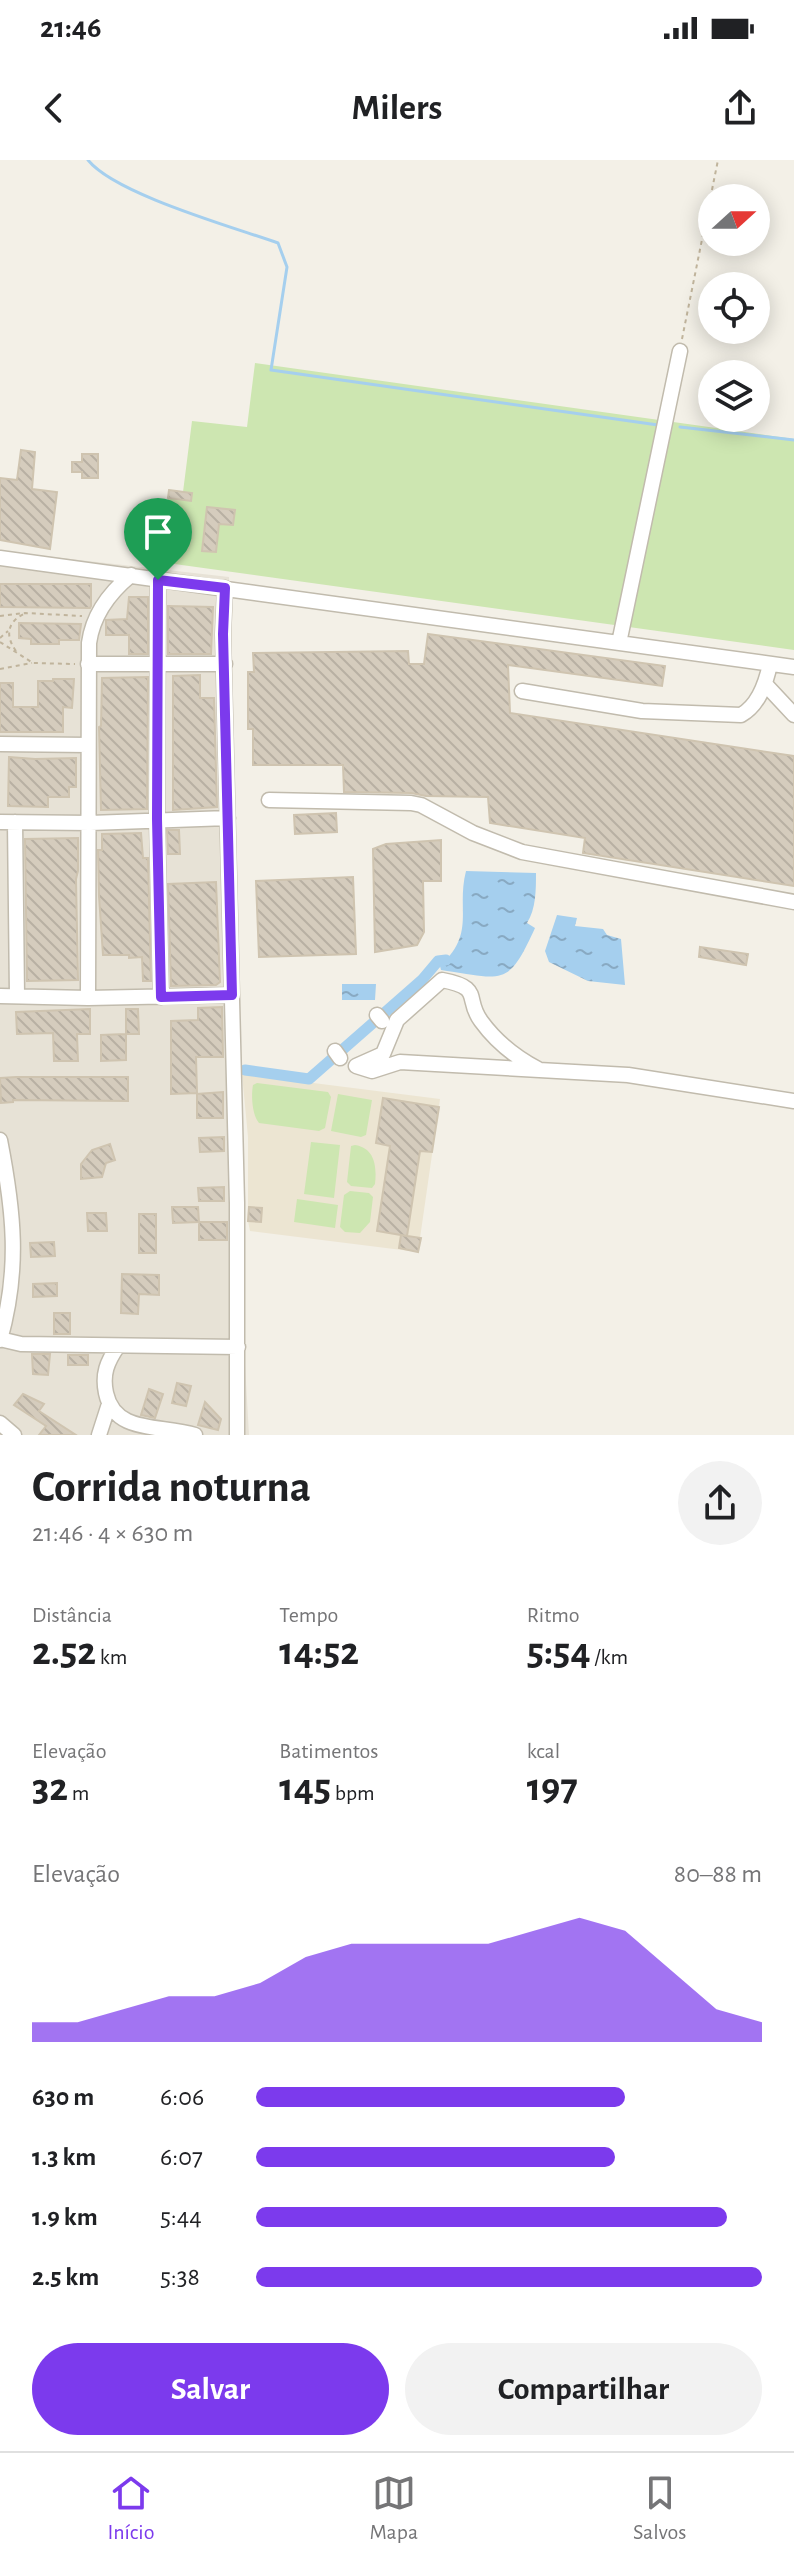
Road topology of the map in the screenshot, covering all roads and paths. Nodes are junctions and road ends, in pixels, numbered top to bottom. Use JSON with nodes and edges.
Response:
{"nodes":[{"id":1,"x":718,"y":160,"type":"edge"},
{"id":2,"x":680,"y":351,"type":"joint"},
{"id":3,"x":0,"y":558,"type":"edge"},
{"id":4,"x":131,"y":575,"type":"junction"},
{"id":5,"x":158,"y":580,"type":"junction"},
{"id":6,"x":225,"y":588,"type":"junction"},
{"id":7,"x":25,"y":613,"type":"junction"},
{"id":8,"x":0,"y":616,"type":"edge"},
{"id":9,"x":95,"y":621,"type":"junction"},
{"id":10,"x":9,"y":630,"type":"junction"},
{"id":11,"x":0,"y":640,"type":"edge"},
{"id":12,"x":619,"y":643,"type":"junction"},
{"id":13,"x":17,"y":652,"type":"junction"},
{"id":14,"x":33,"y":663,"type":"junction"},
{"id":15,"x":88,"y":664,"type":"junction"},
{"id":16,"x":157,"y":664,"type":"junction"},
{"id":17,"x":225,"y":664,"type":"junction"},
{"id":18,"x":770,"y":664,"type":"junction"},
{"id":19,"x":794,"y":667,"type":"edge"},
{"id":20,"x":0,"y":669,"type":"edge"},
{"id":21,"x":766,"y":685,"type":"junction"},
{"id":22,"x":522,"y":691,"type":"dead end"},
{"id":23,"x":794,"y":715,"type":"edge"},
{"id":24,"x":0,"y":744,"type":"edge"},
{"id":25,"x":88,"y":745,"type":"junction"},
{"id":26,"x":269,"y":800,"type":"dead end"},
{"id":27,"x":228,"y":818,"type":"junction"},
{"id":28,"x":157,"y":819,"type":"junction"},
{"id":29,"x":8,"y":822,"type":"edge"},
{"id":30,"x":90,"y":823,"type":"junction"},
{"id":31,"x":794,"y":902,"type":"edge"},
{"id":32,"x":232,"y":995,"type":"junction"},
{"id":33,"x":0,"y":996,"type":"edge"},
{"id":34,"x":17,"y":996,"type":"junction"},
{"id":35,"x":161,"y":997,"type":"junction"},
{"id":36,"x":88,"y":998,"type":"junction"},
{"id":37,"x":538,"y":1069,"type":"junction"},
{"id":38,"x":794,"y":1101,"type":"edge"},
{"id":39,"x":0,"y":1140,"type":"edge"},
{"id":40,"x":0,"y":1339,"type":"edge"},
{"id":41,"x":118,"y":1346,"type":"junction"},
{"id":42,"x":238,"y":1347,"type":"junction"},
{"id":43,"x":109,"y":1404,"type":"junction"},
{"id":44,"x":0,"y":1423,"type":"edge"},
{"id":45,"x":14,"y":1435,"type":"edge"},
{"id":46,"x":99,"y":1435,"type":"edge"},
{"id":47,"x":195,"y":1435,"type":"edge"},
{"id":48,"x":237,"y":1435,"type":"edge"}],
"edges":[{"from":1,"to":2,"type":"path"},
{"from":2,"to":12,"type":"street"},
{"from":3,"to":4,"type":"street"},
{"from":4,"to":5,"type":"street"},
{"from":4,"to":9,"type":"street"},
{"from":5,"to":6,"type":"street"},
{"from":5,"to":16,"type":"street"},
{"from":6,"to":12,"type":"street"},
{"from":6,"to":17,"type":"street"},
{"from":7,"to":8,"type":"path"},
{"from":7,"to":9,"type":"path"},
{"from":7,"to":10,"type":"path"},
{"from":9,"to":15,"type":"street"},
{"from":10,"to":11,"type":"path"},
{"from":10,"to":13,"type":"path"},
{"from":11,"to":13,"type":"path"},
{"from":12,"to":18,"type":"street"},
{"from":13,"to":14,"type":"path"},
{"from":14,"to":15,"type":"path"},
{"from":14,"to":20,"type":"path"},
{"from":15,"to":16,"type":"street"},
{"from":15,"to":25,"type":"street"},
{"from":16,"to":17,"type":"street"},
{"from":16,"to":28,"type":"street"},
{"from":17,"to":27,"type":"street"},
{"from":18,"to":19,"type":"street"},
{"from":18,"to":21,"type":"street"},
{"from":21,"to":22,"type":"street"},
{"from":21,"to":23,"type":"street"},
{"from":24,"to":25,"type":"street"},
{"from":25,"to":30,"type":"street"},
{"from":26,"to":31,"type":"street"},
{"from":27,"to":28,"type":"street"},
{"from":27,"to":32,"type":"street"},
{"from":28,"to":30,"type":"street"},
{"from":28,"to":35,"type":"street"},
{"from":29,"to":30,"type":"street"},
{"from":29,"to":34,"type":"street"},
{"from":30,"to":36,"type":"street"},
{"from":32,"to":35,"type":"street"},
{"from":32,"to":42,"type":"street"},
{"from":33,"to":34,"type":"street"},
{"from":34,"to":36,"type":"street"},
{"from":35,"to":36,"type":"street"},
{"from":37,"to":37,"type":"street"},
{"from":37,"to":38,"type":"street"},
{"from":39,"to":40,"type":"street"},
{"from":40,"to":41,"type":"street"},
{"from":41,"to":42,"type":"street"},
{"from":41,"to":43,"type":"street"},
{"from":42,"to":48,"type":"street"},
{"from":43,"to":46,"type":"street"},
{"from":43,"to":47,"type":"street"},
{"from":44,"to":45,"type":"street"}]}
